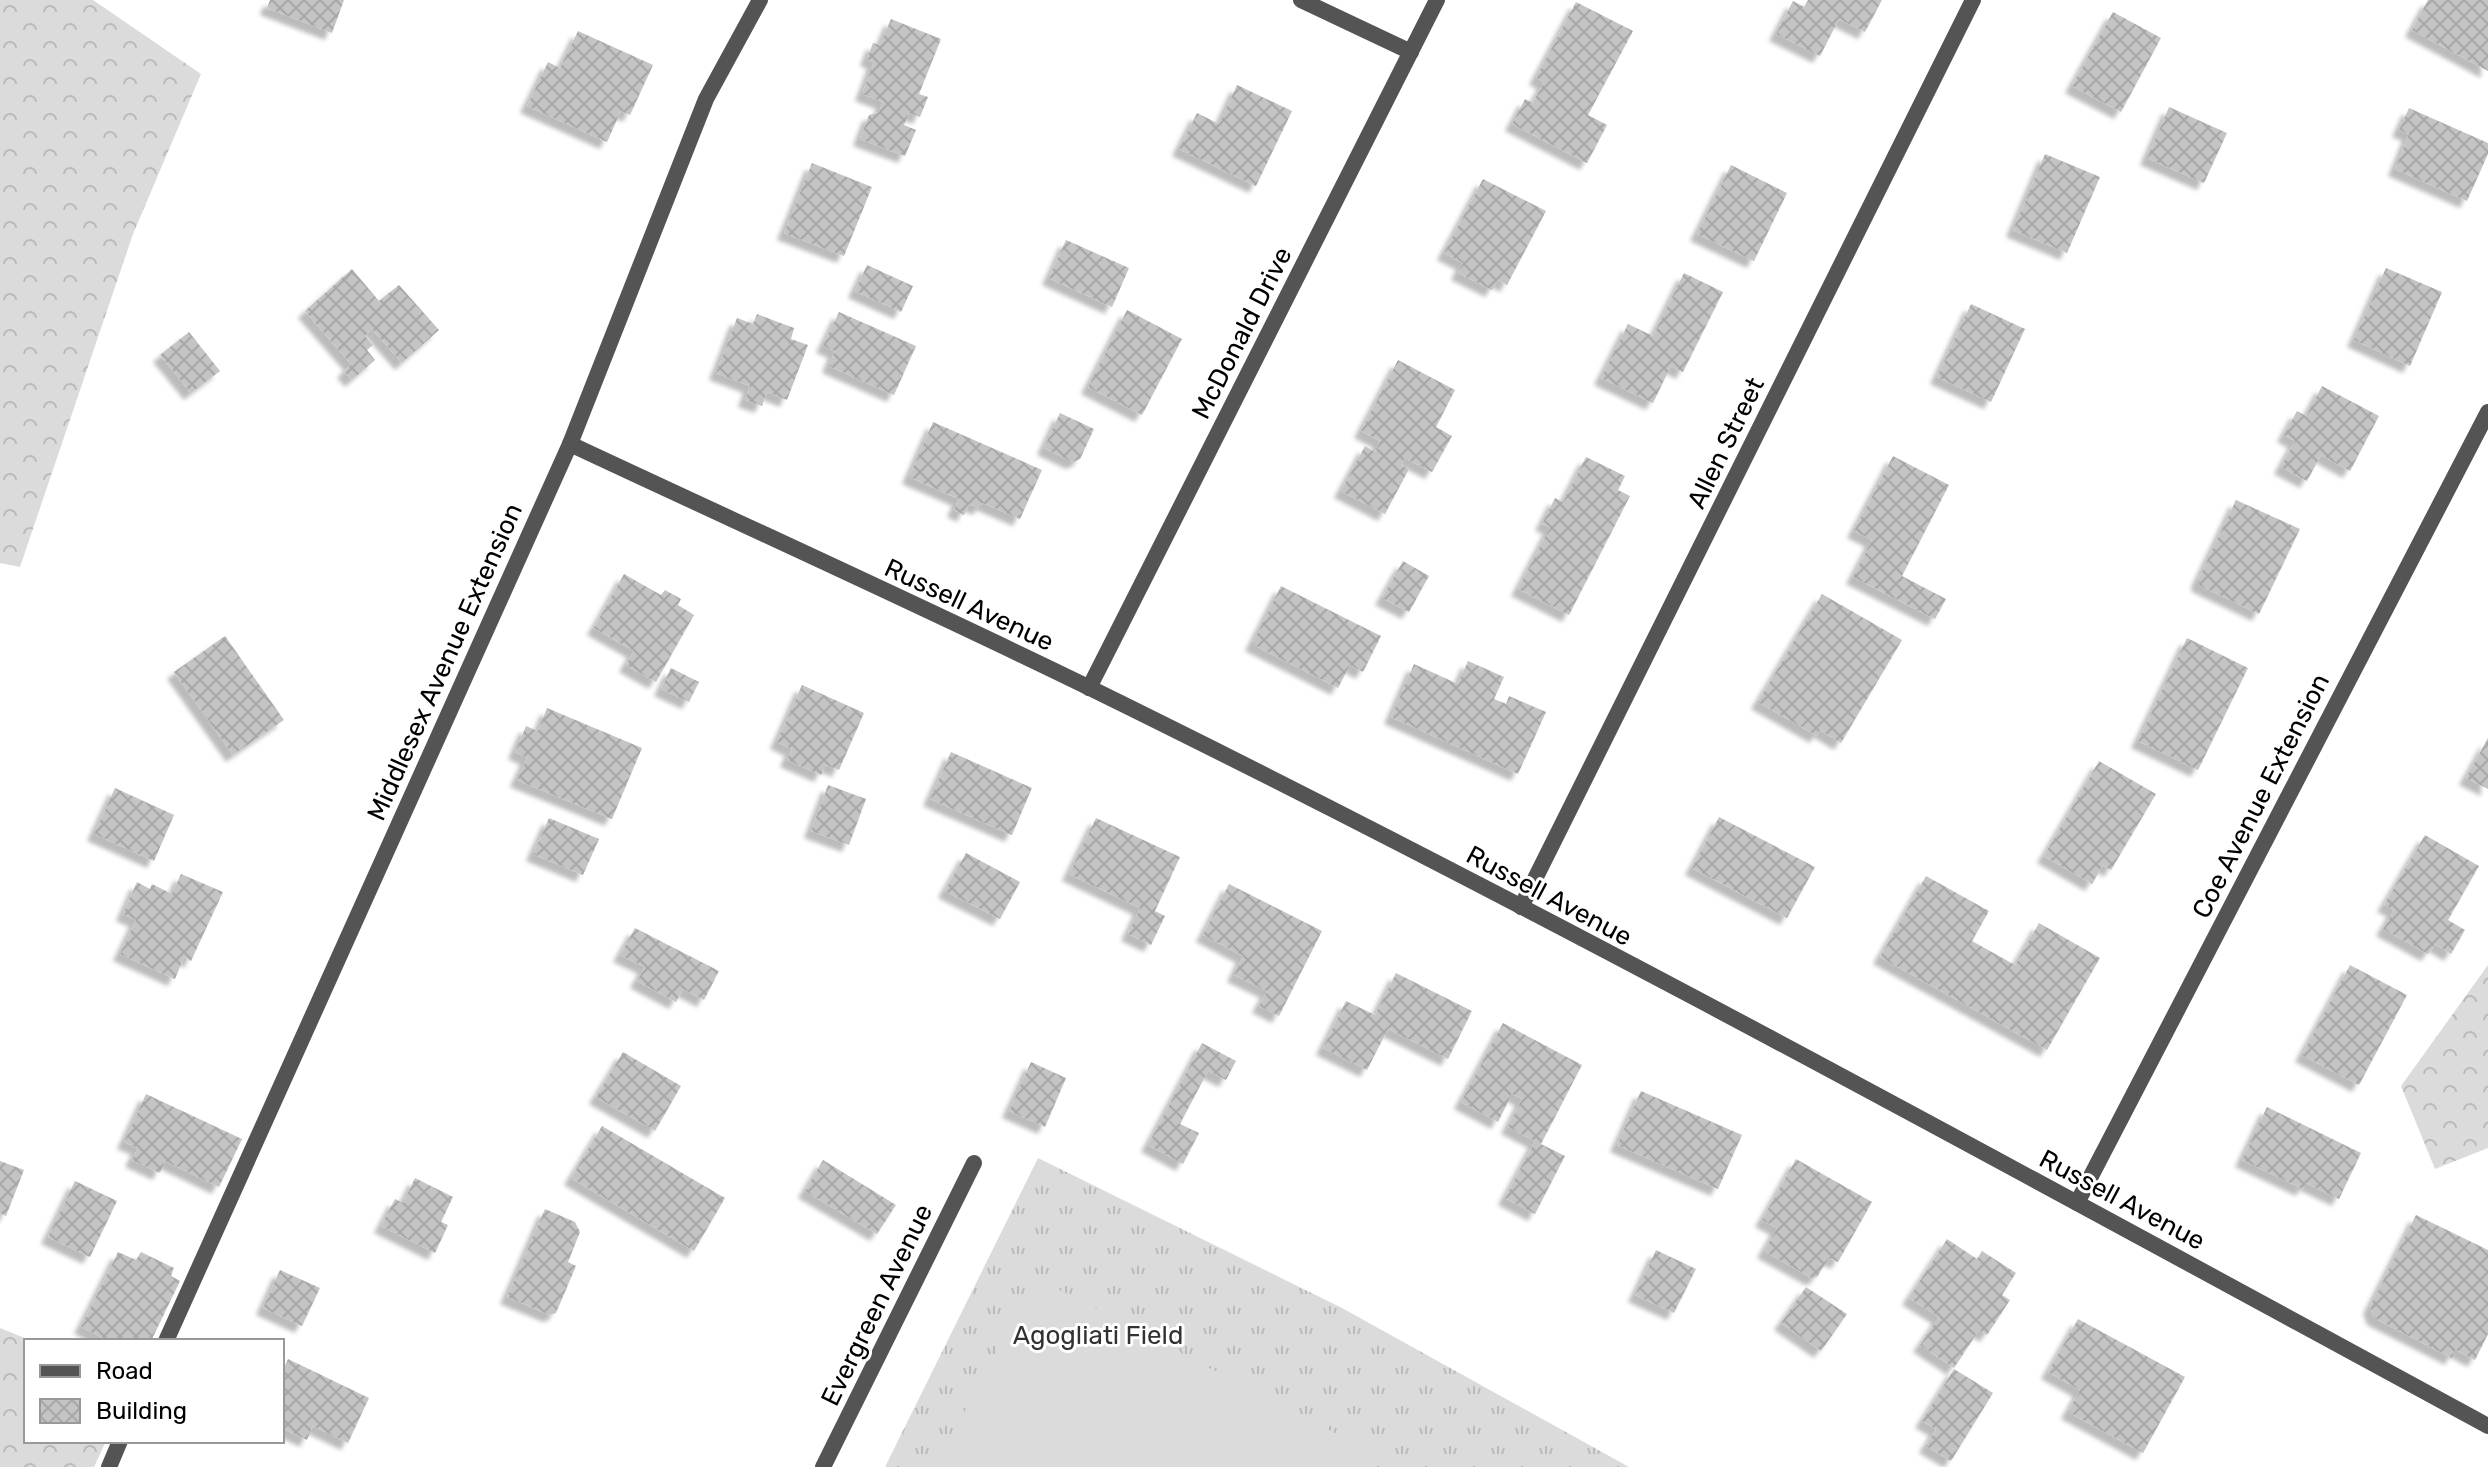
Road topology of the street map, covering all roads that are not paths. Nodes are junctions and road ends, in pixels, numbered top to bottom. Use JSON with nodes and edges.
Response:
{"nodes":[{"id":1,"x":760,"y":0,"type":"edge"},
{"id":2,"x":1301,"y":0,"type":"edge"},
{"id":3,"x":1437,"y":0,"type":"edge"},
{"id":4,"x":1973,"y":0,"type":"edge"},
{"id":5,"x":1411,"y":52,"type":"junction"},
{"id":6,"x":2488,"y":412,"type":"edge"},
{"id":7,"x":570,"y":444,"type":"junction"},
{"id":8,"x":1089,"y":688,"type":"junction"},
{"id":9,"x":1521,"y":907,"type":"junction"},
{"id":10,"x":974,"y":1163,"type":"dead end"},
{"id":11,"x":2077,"y":1203,"type":"junction"},
{"id":12,"x":167,"y":1339,"type":"edge"},
{"id":13,"x":2488,"y":1426,"type":"edge"},
{"id":14,"x":119,"y":1443,"type":"edge"},
{"id":15,"x":109,"y":1467,"type":"edge"},
{"id":16,"x":823,"y":1467,"type":"edge"}],
"edges":[{"from":1,"to":7,"type":"street","name":"Middlesex Avenue Extension"},
{"from":2,"to":5,"type":"street"},
{"from":3,"to":5,"type":"street","name":"McDonald Drive"},
{"from":4,"to":9,"type":"street","name":"Allen Street"},
{"from":5,"to":8,"type":"street","name":"McDonald Drive"},
{"from":6,"to":11,"type":"street","name":"Coe Avenue Extension"},
{"from":7,"to":8,"type":"street","name":"Russell Avenue"},
{"from":7,"to":12,"type":"street","name":"Middlesex Avenue Extension"},
{"from":8,"to":9,"type":"street","name":"Russell Avenue"},
{"from":9,"to":11,"type":"street","name":"Russell Avenue"},
{"from":10,"to":16,"type":"street","name":"Evergreen Avenue"},
{"from":11,"to":13,"type":"street","name":"Russell Avenue"},
{"from":14,"to":15,"type":"street"}]}
